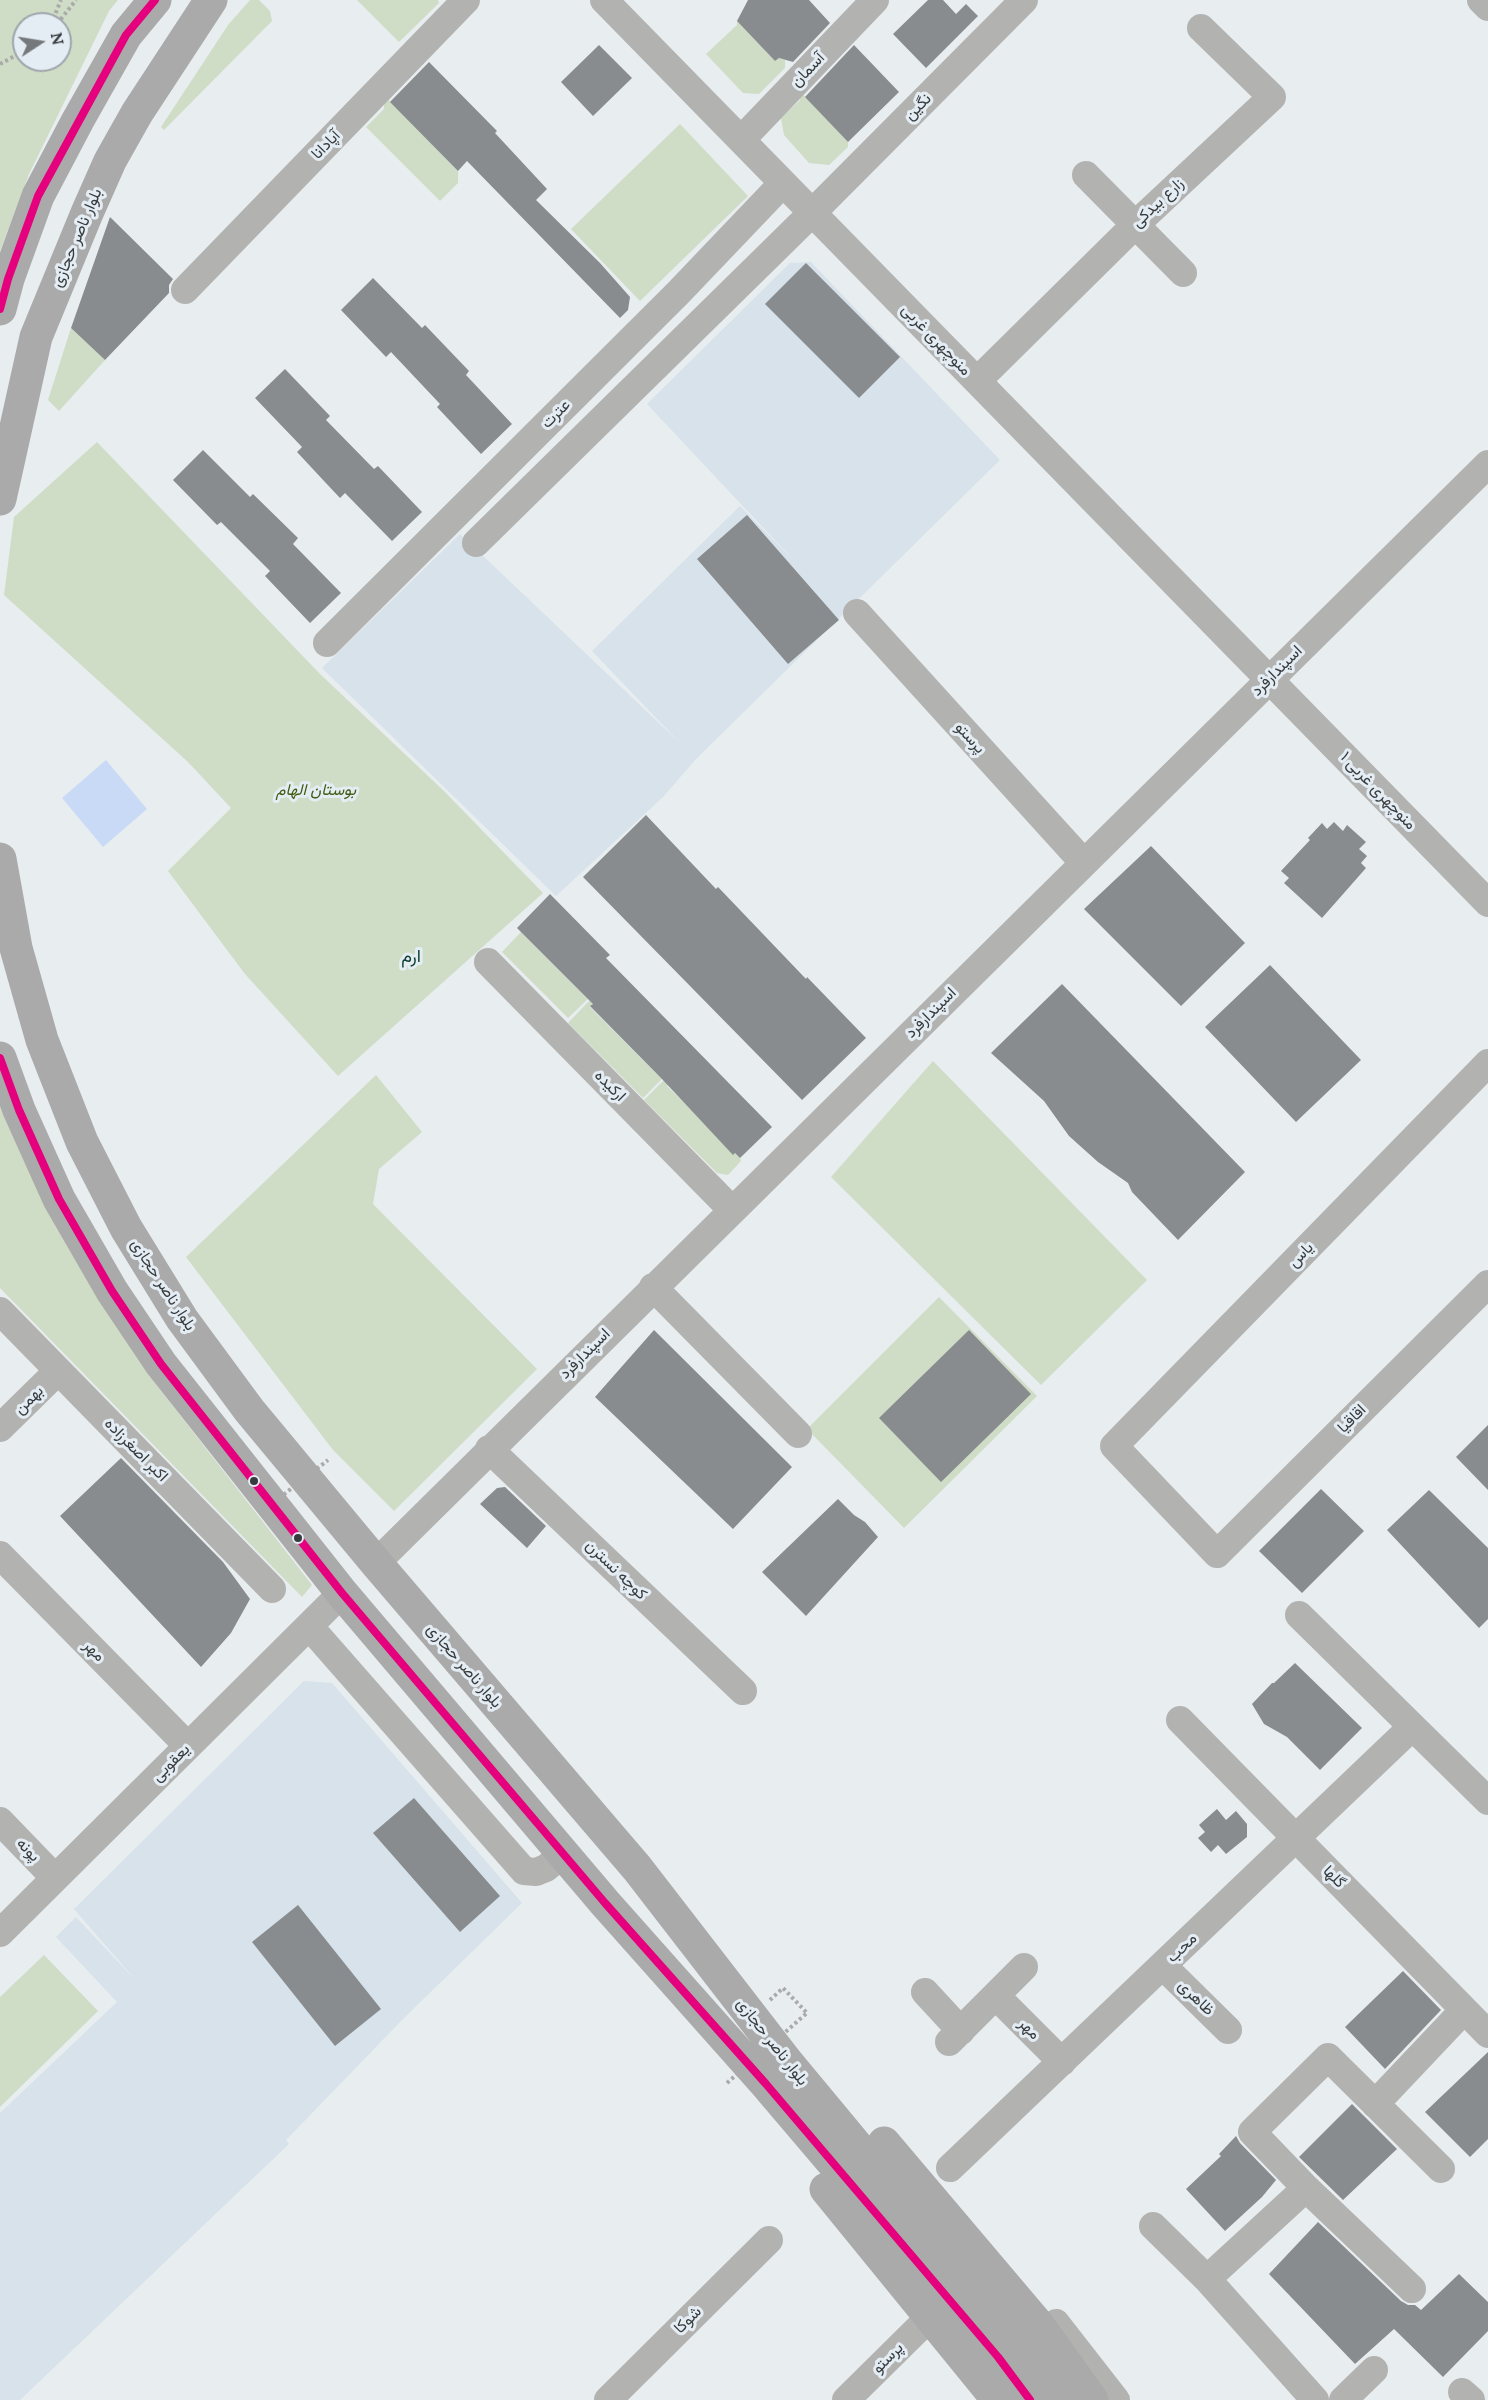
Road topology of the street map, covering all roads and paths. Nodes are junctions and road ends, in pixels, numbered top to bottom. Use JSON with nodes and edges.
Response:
{"nodes":[{"id":1,"x":76,"y":0,"type":"edge"},
{"id":2,"x":155,"y":0,"type":"edge"},
{"id":3,"x":211,"y":0,"type":"edge"},
{"id":4,"x":466,"y":0,"type":"edge"},
{"id":5,"x":604,"y":0,"type":"edge"},
{"id":6,"x":874,"y":0,"type":"edge"},
{"id":7,"x":1024,"y":0,"type":"edge"},
{"id":8,"x":1481,"y":0,"type":"edge"},
{"id":9,"x":1488,"y":7,"type":"edge"},
{"id":10,"x":66,"y":12,"type":"edge"},
{"id":11,"x":1201,"y":28,"type":"dead end"},
{"id":12,"x":741,"y":140,"type":"junction"},
{"id":13,"x":1086,"y":176,"type":"dead end"},
{"id":14,"x":783,"y":183,"type":"junction"},
{"id":15,"x":812,"y":213,"type":"junction"},
{"id":16,"x":1136,"y":224,"type":"junction"},
{"id":17,"x":1183,"y":273,"type":"dead end"},
{"id":18,"x":185,"y":290,"type":"dead end"},
{"id":19,"x":0,"y":309,"type":"edge"},
{"id":20,"x":977,"y":381,"type":"junction"},
{"id":21,"x":1488,"y":464,"type":"edge"},
{"id":22,"x":0,"y":499,"type":"edge"},
{"id":23,"x":476,"y":543,"type":"dead end"},
{"id":24,"x":857,"y":614,"type":"dead end"},
{"id":25,"x":327,"y":643,"type":"dead end"},
{"id":26,"x":1269,"y":679,"type":"junction"},
{"id":27,"x":0,"y":859,"type":"edge"},
{"id":28,"x":1084,"y":862,"type":"junction"},
{"id":29,"x":1488,"y":903,"type":"edge"},
{"id":30,"x":488,"y":962,"type":"dead end"},
{"id":31,"x":0,"y":1058,"type":"edge"},
{"id":32,"x":1488,"y":1063,"type":"edge"},
{"id":33,"x":732,"y":1210,"type":"junction"},
{"id":34,"x":1488,"y":1284,"type":"edge"},
{"id":35,"x":654,"y":1287,"type":"junction"},
{"id":36,"x":0,"y":1311,"type":"edge"},
{"id":37,"x":58,"y":1371,"type":"junction"},
{"id":38,"x":0,"y":1428,"type":"edge"},
{"id":39,"x":798,"y":1434,"type":"dead end"},
{"id":40,"x":489,"y":1449,"type":"junction"},
{"id":41,"x":328,"y":1460,"type":"dead end"},
{"id":42,"x":260,"y":1513,"type":"dead end"},
{"id":43,"x":1217,"y":1554,"type":"joint"},
{"id":44,"x":0,"y":1555,"type":"edge"},
{"id":45,"x":376,"y":1563,"type":"junction"},
{"id":46,"x":272,"y":1589,"type":"dead end"},
{"id":47,"x":342,"y":1593,"type":"junction"},
{"id":48,"x":1299,"y":1615,"type":"dead end"},
{"id":49,"x":309,"y":1626,"type":"junction"},
{"id":50,"x":743,"y":1691,"type":"dead end"},
{"id":51,"x":1180,"y":1720,"type":"dead end"},
{"id":52,"x":1412,"y":1726,"type":"junction"},
{"id":53,"x":188,"y":1746,"type":"junction"},
{"id":54,"x":1488,"y":1801,"type":"edge"},
{"id":55,"x":0,"y":1821,"type":"edge"},
{"id":56,"x":1297,"y":1839,"type":"junction"},
{"id":57,"x":563,"y":1854,"type":"junction"},
{"id":58,"x":637,"y":1868,"type":"junction"},
{"id":59,"x":55,"y":1878,"type":"junction"},
{"id":60,"x":605,"y":1903,"type":"junction"},
{"id":61,"x":0,"y":1933,"type":"edge"},
{"id":62,"x":1163,"y":1966,"type":"junction"},
{"id":63,"x":1024,"y":1967,"type":"dead end"},
{"id":64,"x":783,"y":1988,"type":"dead end"},
{"id":65,"x":925,"y":1992,"type":"dead end"},
{"id":66,"x":996,"y":1996,"type":"junction"},
{"id":67,"x":1464,"y":2010,"type":"junction"},
{"id":68,"x":1228,"y":2030,"type":"dead end"},
{"id":69,"x":1488,"y":2034,"type":"edge"},
{"id":70,"x":1062,"y":2062,"type":"junction"},
{"id":71,"x":727,"y":2083,"type":"dead end"},
{"id":72,"x":1375,"y":2104,"type":"junction"},
{"id":73,"x":950,"y":2168,"type":"dead end"},
{"id":74,"x":1441,"y":2169,"type":"dead end"},
{"id":75,"x":1306,"y":2188,"type":"junction"},
{"id":76,"x":1153,"y":2226,"type":"dead end"},
{"id":77,"x":769,"y":2240,"type":"dead end"},
{"id":78,"x":1207,"y":2280,"type":"junction"},
{"id":79,"x":1412,"y":2289,"type":"dead end"},
{"id":80,"x":931,"y":2316,"type":"junction"},
{"id":81,"x":1056,"y":2323,"type":"dead end"},
{"id":82,"x":1374,"y":2370,"type":"dead end"},
{"id":83,"x":990,"y":2397,"type":"edge"},
{"id":84,"x":608,"y":2400,"type":"edge"},
{"id":85,"x":846,"y":2400,"type":"edge"},
{"id":86,"x":1030,"y":2400,"type":"edge"},
{"id":87,"x":1061,"y":2400,"type":"edge"},
{"id":88,"x":1092,"y":2400,"type":"edge"},
{"id":89,"x":1116,"y":2400,"type":"edge"},
{"id":90,"x":1315,"y":2400,"type":"edge"},
{"id":91,"x":1343,"y":2400,"type":"edge"}],
"edges":[{"from":1,"to":10,"type":"path"},
{"from":2,"to":19,"type":"main road"},
{"from":3,"to":22,"type":"main road","name":"بلوار ناصر حجازی"},
{"from":4,"to":18,"type":"street","name":"آپادانا"},
{"from":5,"to":12,"type":"street","name":"منوچهری غربی"},
{"from":6,"to":12,"type":"street","name":"آسمان"},
{"from":7,"to":15,"type":"street","name":"نگین"},
{"from":8,"to":9,"type":"street"},
{"from":11,"to":16,"type":"street","name":"زارع بیدکی"},
{"from":12,"to":14,"type":"street","name":"منوچهری غربی"},
{"from":13,"to":16,"type":"street"},
{"from":14,"to":15,"type":"street","name":"منوچهری غربی"},
{"from":14,"to":25,"type":"street","name":"عترت"},
{"from":15,"to":20,"type":"street","name":"منوچهری غربی"},
{"from":15,"to":23,"type":"street","name":"نگین"},
{"from":16,"to":17,"type":"street"},
{"from":16,"to":20,"type":"street","name":"زارع بیدکی"},
{"from":20,"to":26,"type":"street","name":"منوچهری غربی"},
{"from":21,"to":26,"type":"street","name":"اسپندارفرد"},
{"from":24,"to":28,"type":"street","name":"پرستو"},
{"from":26,"to":28,"type":"street","name":"اسپندارفرد"},
{"from":26,"to":29,"type":"street","name":"منوچهری غربی ۱"},
{"from":27,"to":45,"type":"main road","name":"بلوار ناصر حجازی"},
{"from":28,"to":33,"type":"street","name":"اسپندارفرد"},
{"from":30,"to":33,"type":"street","name":"ارکیده"},
{"from":31,"to":47,"type":"main road","name":"بلوار ناصر حجازی"},
{"from":32,"to":43,"type":"street","name":"یاس"},
{"from":33,"to":35,"type":"street","name":"اسپندارفرد"},
{"from":34,"to":43,"type":"street","name":"اقاقیا"},
{"from":35,"to":39,"type":"street"},
{"from":35,"to":40,"type":"street","name":"اسپندارفرد"},
{"from":36,"to":37,"type":"street","name":"اکبر اصغرزاده"},
{"from":37,"to":38,"type":"street","name":"بهمن"},
{"from":37,"to":46,"type":"street","name":"اکبر اصغرزاده"},
{"from":40,"to":45,"type":"street","name":"اسپندارفرد"},
{"from":40,"to":50,"type":"street","name":"کوچه نسترن"},
{"from":41,"to":42,"type":"path","bridge":true},
{"from":44,"to":53,"type":"street","name":"مهر"},
{"from":45,"to":58,"type":"main road","name":"بلوار ناصر حجازی"},
{"from":47,"to":49,"type":"street","name":"یعقوبی"},
{"from":47,"to":57,"type":"main road","name":"بلوار ناصر حجازی"},
{"from":48,"to":52,"type":"street"},
{"from":49,"to":53,"type":"street","name":"یعقوبی"},
{"from":49,"to":57,"type":"street"},
{"from":51,"to":56,"type":"street","name":"گلها"},
{"from":52,"to":54,"type":"street"},
{"from":52,"to":56,"type":"street","name":"محب"},
{"from":53,"to":59,"type":"street","name":"یعقوبی"},
{"from":55,"to":59,"type":"street","name":"پونه"},
{"from":56,"to":62,"type":"street","name":"محب"},
{"from":56,"to":67,"type":"street","name":"گلها"},
{"from":57,"to":60,"type":"main road","name":"بلوار ناصر حجازی"},
{"from":58,"to":87,"type":"main road","name":"بلوار ناصر حجازی"},
{"from":58,"to":88,"type":"main road"},
{"from":59,"to":61,"type":"street","name":"یعقوبی"},
{"from":60,"to":80,"type":"main road"},
{"from":60,"to":86,"type":"main road","name":"بلوار ناصر حجازی"},
{"from":62,"to":68,"type":"street","name":"ظاهری"},
{"from":62,"to":70,"type":"street","name":"محب"},
{"from":63,"to":66,"type":"street"},
{"from":64,"to":71,"type":"path","bridge":true},
{"from":65,"to":66,"type":"street"},
{"from":66,"to":70,"type":"street","name":"مهر"},
{"from":67,"to":69,"type":"street","name":"گلها"},
{"from":67,"to":72,"type":"street"},
{"from":70,"to":73,"type":"street","name":"محب"},
{"from":72,"to":74,"type":"street"},
{"from":72,"to":75,"type":"street"},
{"from":75,"to":78,"type":"street"},
{"from":75,"to":79,"type":"street"},
{"from":76,"to":78,"type":"street"},
{"from":77,"to":84,"type":"street","name":"شوکا"},
{"from":78,"to":90,"type":"street"},
{"from":80,"to":83,"type":"main road"},
{"from":80,"to":85,"type":"street","name":"پرستو"},
{"from":81,"to":89,"type":"street"},
{"from":82,"to":91,"type":"street"}]}
